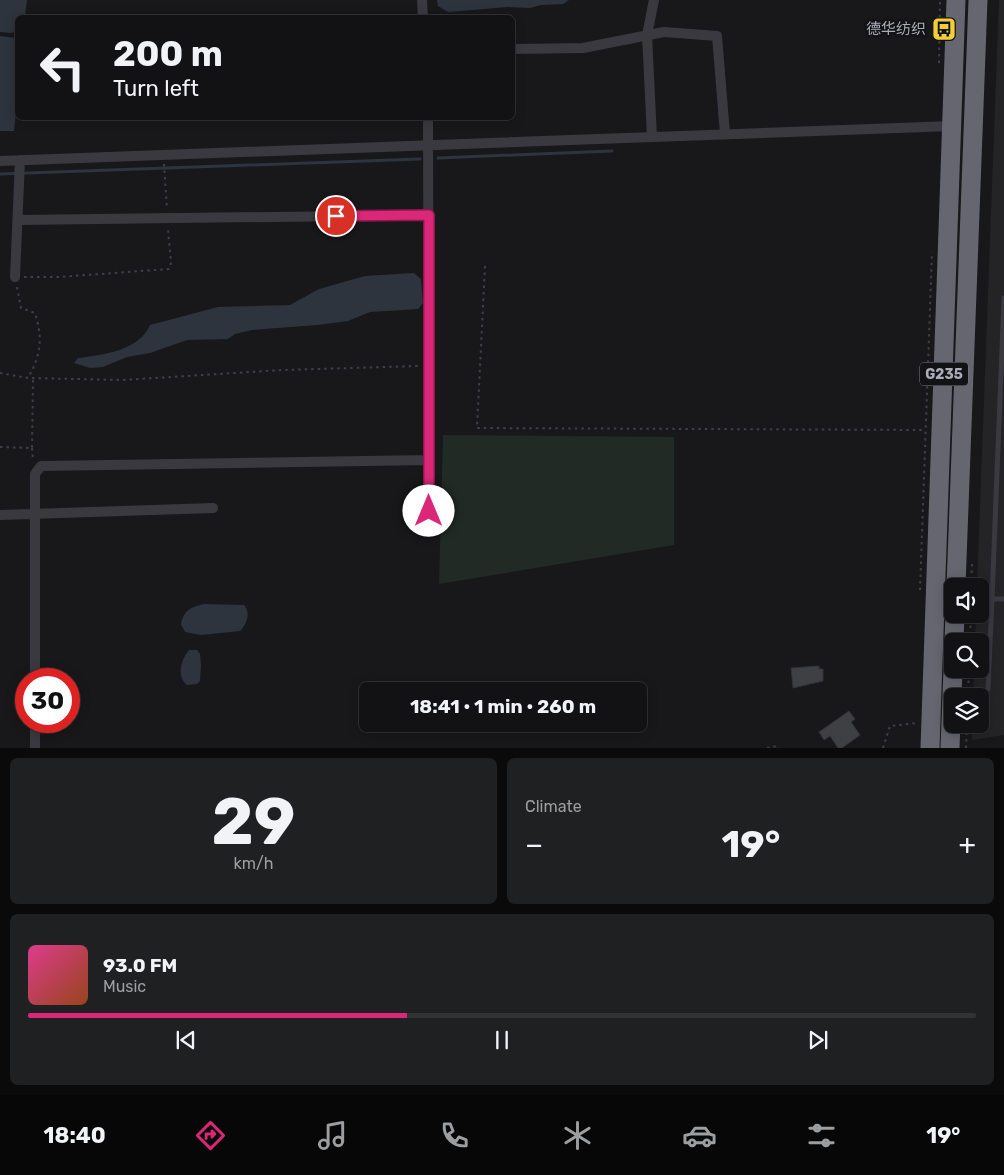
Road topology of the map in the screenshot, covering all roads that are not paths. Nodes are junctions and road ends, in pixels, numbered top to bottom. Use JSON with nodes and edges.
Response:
{"nodes":[{"id":1,"x":422,"y":0,"type":"edge"},
{"id":2,"x":654,"y":0,"type":"edge"},
{"id":3,"x":956,"y":0,"type":"edge"},
{"id":4,"x":978,"y":0,"type":"edge"},
{"id":5,"x":423,"y":15,"type":"edge"},
{"id":6,"x":647,"y":35,"type":"junction"},
{"id":7,"x":515,"y":48,"type":"edge"},
{"id":8,"x":428,"y":120,"type":"edge"},
{"id":9,"x":952,"y":126,"type":"junction"},
{"id":10,"x":725,"y":134,"type":"junction"},
{"id":11,"x":652,"y":137,"type":"junction"},
{"id":12,"x":429,"y":145,"type":"junction"},
{"id":13,"x":0,"y":161,"type":"edge"},
{"id":14,"x":20,"y":169,"type":"junction"},
{"id":15,"x":429,"y":215,"type":"junction"},
{"id":16,"x":18,"y":220,"type":"junction"},
{"id":17,"x":14,"y":277,"type":"road end"},
{"id":18,"x":1004,"y":298,"type":"edge"},
{"id":19,"x":429,"y":460,"type":"junction"},
{"id":20,"x":213,"y":508,"type":"dead end"},
{"id":21,"x":429,"y":511,"type":"dead end"},
{"id":22,"x":35,"y":514,"type":"junction"},
{"id":23,"x":0,"y":515,"type":"edge"},
{"id":24,"x":956,"y":578,"type":"edge"},
{"id":25,"x":992,"y":599,"type":"junction"},
{"id":26,"x":1004,"y":599,"type":"edge"},
{"id":27,"x":35,"y":668,"type":"edge"},
{"id":28,"x":953,"y":678,"type":"edge"},
{"id":29,"x":988,"y":688,"type":"edge"},
{"id":30,"x":35,"y":733,"type":"edge"},
{"id":31,"x":35,"y":748,"type":"edge"},
{"id":32,"x":930,"y":748,"type":"edge"},
{"id":33,"x":950,"y":748,"type":"edge"}],
"edges":[{"from":1,"to":5,"type":"street"},
{"from":2,"to":6,"type":"street"},
{"from":3,"to":9,"type":"highway","number":"G235"},
{"from":4,"to":24,"type":"highway","number":"G235"},
{"from":6,"to":7,"type":"street"},
{"from":6,"to":10,"type":"street"},
{"from":6,"to":11,"type":"street"},
{"from":8,"to":12,"type":"street"},
{"from":9,"to":10,"type":"street"},
{"from":9,"to":32,"type":"highway","number":"G235"},
{"from":10,"to":11,"type":"street"},
{"from":11,"to":12,"type":"street"},
{"from":12,"to":14,"type":"street"},
{"from":12,"to":15,"type":"street"},
{"from":13,"to":14,"type":"street"},
{"from":14,"to":16,"type":"street"},
{"from":15,"to":16,"type":"street"},
{"from":15,"to":19,"type":"street"},
{"from":16,"to":17,"type":"street"},
{"from":18,"to":25,"type":"lane"},
{"from":19,"to":21,"type":"street"},
{"from":19,"to":22,"type":"street"},
{"from":20,"to":22,"type":"street"},
{"from":22,"to":23,"type":"street"},
{"from":22,"to":27,"type":"street"},
{"from":25,"to":26,"type":"lane"},
{"from":25,"to":29,"type":"lane"},
{"from":28,"to":33,"type":"highway"},
{"from":30,"to":31,"type":"street"}]}
